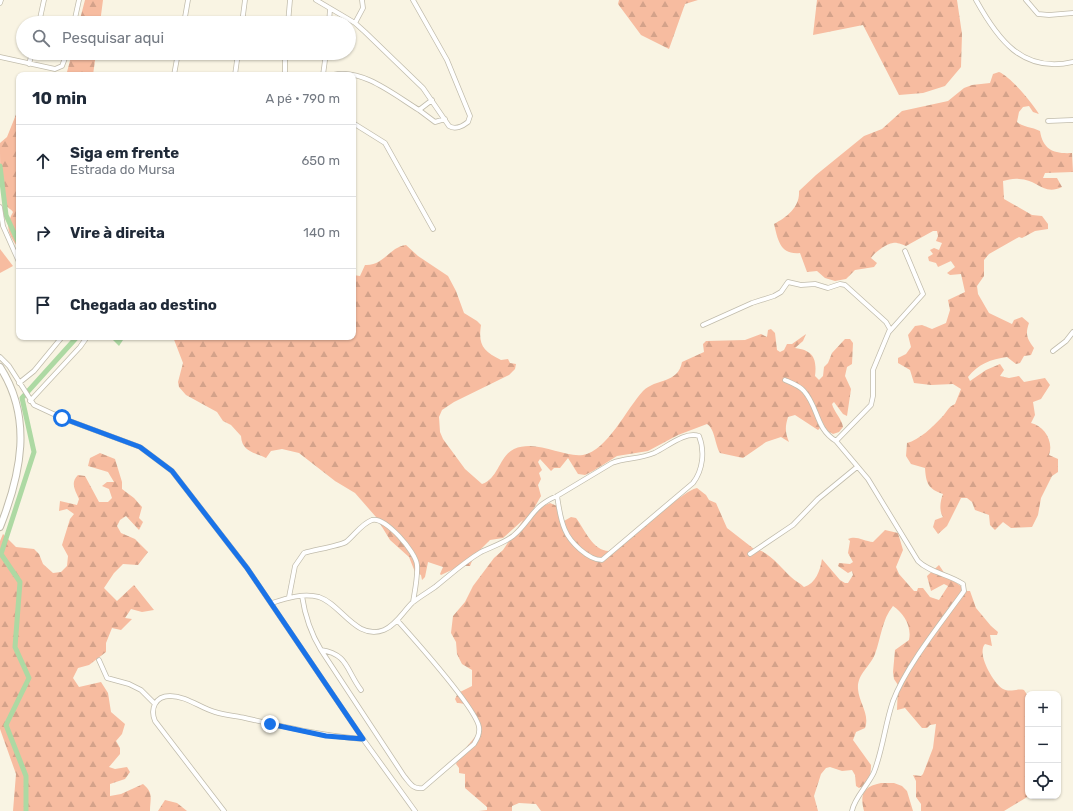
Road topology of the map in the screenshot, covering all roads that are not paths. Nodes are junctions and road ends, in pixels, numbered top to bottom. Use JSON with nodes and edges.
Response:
{"nodes":[{"id":1,"x":1,"y":0,"type":"edge"},
{"id":2,"x":44,"y":0,"type":"edge"},
{"id":3,"x":80,"y":0,"type":"edge"},
{"id":4,"x":188,"y":0,"type":"edge"},
{"id":5,"x":246,"y":0,"type":"edge"},
{"id":6,"x":290,"y":0,"type":"edge"},
{"id":7,"x":316,"y":0,"type":"edge"},
{"id":8,"x":362,"y":0,"type":"edge"},
{"id":9,"x":414,"y":0,"type":"edge"},
{"id":10,"x":976,"y":0,"type":"edge"},
{"id":11,"x":1026,"y":0,"type":"edge"},
{"id":12,"x":0,"y":3,"type":"edge"},
{"id":13,"x":330,"y":9,"type":"junction"},
{"id":14,"x":1073,"y":12,"type":"edge"},
{"id":15,"x":41,"y":16,"type":"edge"},
{"id":16,"x":76,"y":16,"type":"edge"},
{"id":17,"x":185,"y":16,"type":"edge"},
{"id":18,"x":243,"y":16,"type":"edge"},
{"id":19,"x":289,"y":16,"type":"edge"},
{"id":20,"x":330,"y":16,"type":"edge"},
{"id":21,"x":342,"y":16,"type":"edge"},
{"id":22,"x":356,"y":22,"type":"edge"},
{"id":23,"x":356,"y":25,"type":"edge"},
{"id":24,"x":0,"y":57,"type":"edge"},
{"id":25,"x":30,"y":60,"type":"edge"},
{"id":26,"x":64,"y":60,"type":"edge"},
{"id":27,"x":177,"y":60,"type":"edge"},
{"id":28,"x":237,"y":60,"type":"edge"},
{"id":29,"x":285,"y":60,"type":"edge"},
{"id":30,"x":325,"y":60,"type":"edge"},
{"id":31,"x":1073,"y":62,"type":"edge"},
{"id":32,"x":29,"y":64,"type":"junction"},
{"id":33,"x":175,"y":72,"type":"edge"},
{"id":34,"x":235,"y":72,"type":"edge"},
{"id":35,"x":285,"y":72,"type":"edge"},
{"id":36,"x":323,"y":72,"type":"edge"},
{"id":37,"x":356,"y":75,"type":"edge"},
{"id":38,"x":432,"y":100,"type":"junction"},
{"id":39,"x":420,"y":110,"type":"junction"},
{"id":40,"x":445,"y":119,"type":"junction"},
{"id":41,"x":1073,"y":120,"type":"edge"},
{"id":42,"x":1048,"y":121,"type":"dead end"},
{"id":43,"x":356,"y":125,"type":"edge"},
{"id":44,"x":0,"y":207,"type":"edge"},
{"id":45,"x":432,"y":229,"type":"dead end"},
{"id":46,"x":905,"y":251,"type":"dead end"},
{"id":47,"x":16,"y":255,"type":"edge"},
{"id":48,"x":703,"y":325,"type":"dead end"},
{"id":49,"x":1073,"y":332,"type":"edge"},
{"id":50,"x":889,"y":333,"type":"junction"},
{"id":51,"x":60,"y":340,"type":"edge"},
{"id":52,"x":85,"y":340,"type":"edge"},
{"id":53,"x":1053,"y":351,"type":"dead end"},
{"id":54,"x":0,"y":357,"type":"edge"},
{"id":55,"x":0,"y":367,"type":"edge"},
{"id":56,"x":785,"y":380,"type":"dead end"},
{"id":57,"x":19,"y":383,"type":"junction"},
{"id":58,"x":30,"y":401,"type":"junction"},
{"id":59,"x":836,"y":442,"type":"junction"},
{"id":60,"x":857,"y":467,"type":"junction"},
{"id":61,"x":557,"y":496,"type":"junction"},
{"id":62,"x":2,"y":519,"type":"edge"},
{"id":63,"x":0,"y":528,"type":"edge"},
{"id":64,"x":750,"y":554,"type":"dead end"},
{"id":65,"x":302,"y":596,"type":"junction"},
{"id":66,"x":289,"y":597,"type":"junction"},
{"id":67,"x":413,"y":602,"type":"junction"},
{"id":68,"x":272,"y":603,"type":"junction"},
{"id":69,"x":397,"y":620,"type":"junction"},
{"id":70,"x":321,"y":650,"type":"junction"},
{"id":71,"x":99,"y":660,"type":"dead end"},
{"id":72,"x":361,"y":690,"type":"dead end"},
{"id":73,"x":154,"y":703,"type":"junction"},
{"id":74,"x":363,"y":739,"type":"junction"},
{"id":75,"x":224,"y":811,"type":"edge"},
{"id":76,"x":415,"y":811,"type":"edge"},
{"id":77,"x":852,"y":811,"type":"edge"}],
"edges":[{"from":1,"to":12,"type":"street"},
{"from":2,"to":15,"type":"street"},
{"from":3,"to":16,"type":"street"},
{"from":4,"to":17,"type":"street"},
{"from":5,"to":18,"type":"street"},
{"from":6,"to":19,"type":"street"},
{"from":7,"to":13,"type":"street"},
{"from":8,"to":22,"type":"street"},
{"from":9,"to":40,"type":"street"},
{"from":10,"to":31,"type":"street"},
{"from":11,"to":14,"type":"street"},
{"from":13,"to":20,"type":"street"},
{"from":13,"to":21,"type":"street"},
{"from":23,"to":38,"type":"street"},
{"from":24,"to":32,"type":"street"},
{"from":25,"to":32,"type":"street"},
{"from":26,"to":32,"type":"street"},
{"from":27,"to":33,"type":"street"},
{"from":28,"to":34,"type":"street"},
{"from":29,"to":35,"type":"street"},
{"from":30,"to":36,"type":"street"},
{"from":37,"to":39,"type":"street"},
{"from":38,"to":39,"type":"street"},
{"from":38,"to":40,"type":"street"},
{"from":39,"to":40,"type":"street"},
{"from":41,"to":42,"type":"street"},
{"from":43,"to":45,"type":"street"},
{"from":44,"to":47,"type":"street"},
{"from":46,"to":50,"type":"street"},
{"from":48,"to":50,"type":"street"},
{"from":49,"to":53,"type":"street"},
{"from":50,"to":59,"type":"street"},
{"from":51,"to":57,"type":"street"},
{"from":52,"to":58,"type":"street"},
{"from":54,"to":57,"type":"street"},
{"from":55,"to":62,"type":"main road"},
{"from":56,"to":59,"type":"street"},
{"from":57,"to":58,"type":"street"},
{"from":58,"to":68,"type":"street"},
{"from":59,"to":60,"type":"street"},
{"from":60,"to":64,"type":"street"},
{"from":60,"to":77,"type":"street"},
{"from":61,"to":61,"type":"street"},
{"from":61,"to":67,"type":"street"},
{"from":62,"to":63,"type":"main road"},
{"from":65,"to":66,"type":"street"},
{"from":65,"to":69,"type":"street"},
{"from":65,"to":70,"type":"street"},
{"from":66,"to":67,"type":"street"},
{"from":66,"to":68,"type":"street"},
{"from":67,"to":69,"type":"street"},
{"from":68,"to":74,"type":"street"},
{"from":69,"to":70,"type":"street"},
{"from":70,"to":72,"type":"street"},
{"from":71,"to":73,"type":"street"},
{"from":73,"to":74,"type":"street"},
{"from":73,"to":75,"type":"street"},
{"from":74,"to":76,"type":"street"}]}
